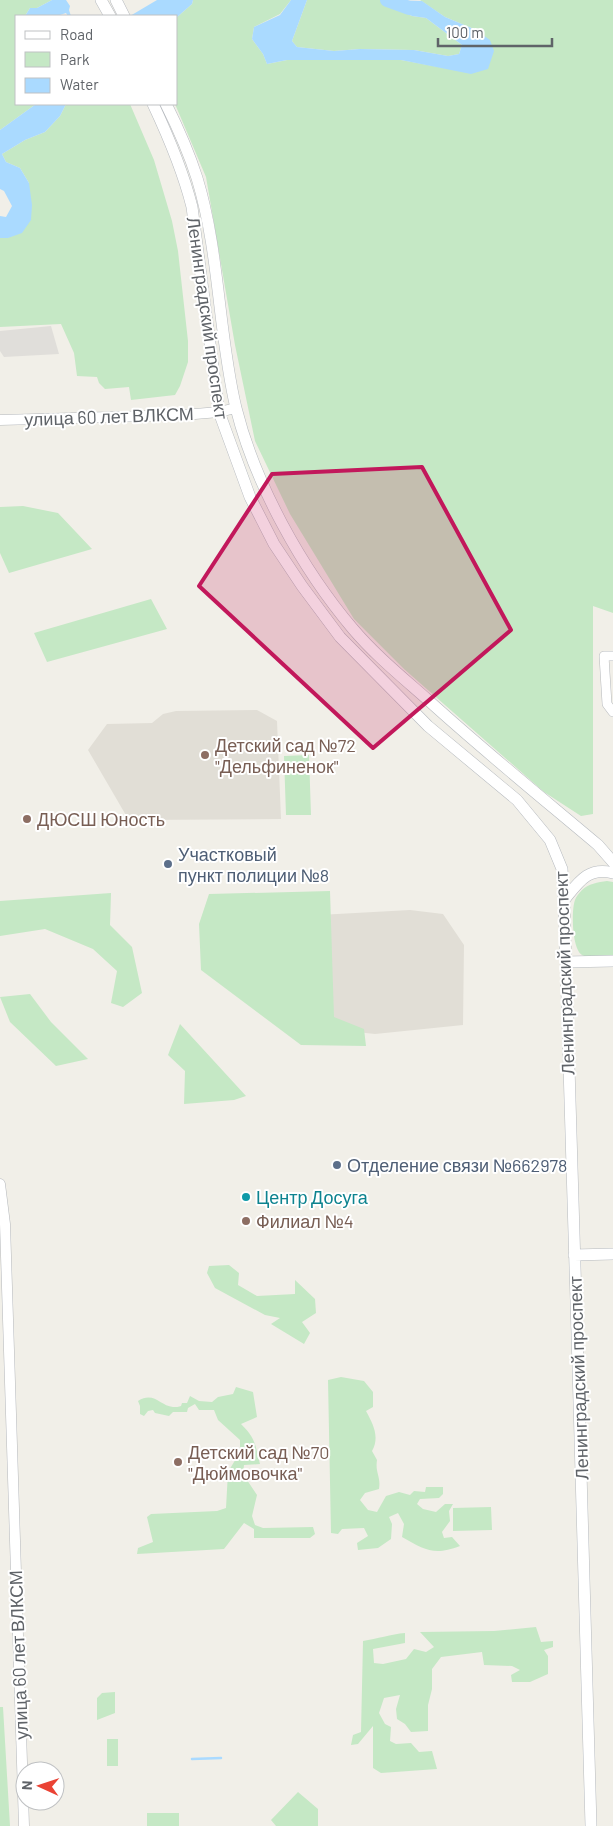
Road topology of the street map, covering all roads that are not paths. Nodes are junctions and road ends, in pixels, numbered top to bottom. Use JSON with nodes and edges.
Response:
{"nodes":[{"id":1,"x":101,"y":0,"type":"edge"},
{"id":2,"x":117,"y":2,"type":"edge"},
{"id":3,"x":108,"y":14,"type":"edge"},
{"id":4,"x":124,"y":15,"type":"edge"},
{"id":5,"x":153,"y":105,"type":"edge"},
{"id":6,"x":166,"y":105,"type":"edge"},
{"id":7,"x":236,"y":408,"type":"junction"},
{"id":8,"x":219,"y":412,"type":"junction"},
{"id":9,"x":0,"y":420,"type":"edge"},
{"id":10,"x":613,"y":656,"type":"edge"},
{"id":11,"x":613,"y":712,"type":"edge"},
{"id":12,"x":613,"y":862,"type":"edge"},
{"id":13,"x":613,"y":873,"type":"edge"},
{"id":14,"x":564,"y":900,"type":"junction"},
{"id":15,"x":613,"y":960,"type":"edge"},
{"id":16,"x":566,"y":962,"type":"junction"},
{"id":17,"x":0,"y":1184,"type":"edge"},
{"id":18,"x":613,"y":1254,"type":"edge"},
{"id":19,"x":574,"y":1256,"type":"junction"},
{"id":20,"x":24,"y":1826,"type":"edge"},
{"id":21,"x":591,"y":1826,"type":"edge"}],
"edges":[{"from":1,"to":3,"type":"main road"},
{"from":2,"to":4,"type":"main road"},
{"from":5,"to":8,"type":"main road","name":"Ленинградский проспект"},
{"from":6,"to":7,"type":"main road","name":"Ленинградский проспект"},
{"from":7,"to":8,"type":"street","name":"улица 60 лет ВЛКСМ"},
{"from":7,"to":12,"type":"main road","name":"Ленинградский проспект"},
{"from":8,"to":9,"type":"street","name":"улица 60 лет ВЛКСМ"},
{"from":8,"to":14,"type":"main road","name":"Ленинградский проспект"},
{"from":10,"to":11,"type":"street"},
{"from":13,"to":14,"type":"main road"},
{"from":14,"to":16,"type":"main road","name":"Ленинградский проспект"},
{"from":15,"to":16,"type":"main road"},
{"from":16,"to":19,"type":"main road","name":"Ленинградский проспект"},
{"from":17,"to":20,"type":"street","name":"улица 60 лет ВЛКСМ"},
{"from":18,"to":19,"type":"main road"},
{"from":19,"to":21,"type":"main road","name":"Ленинградский проспект"}]}
